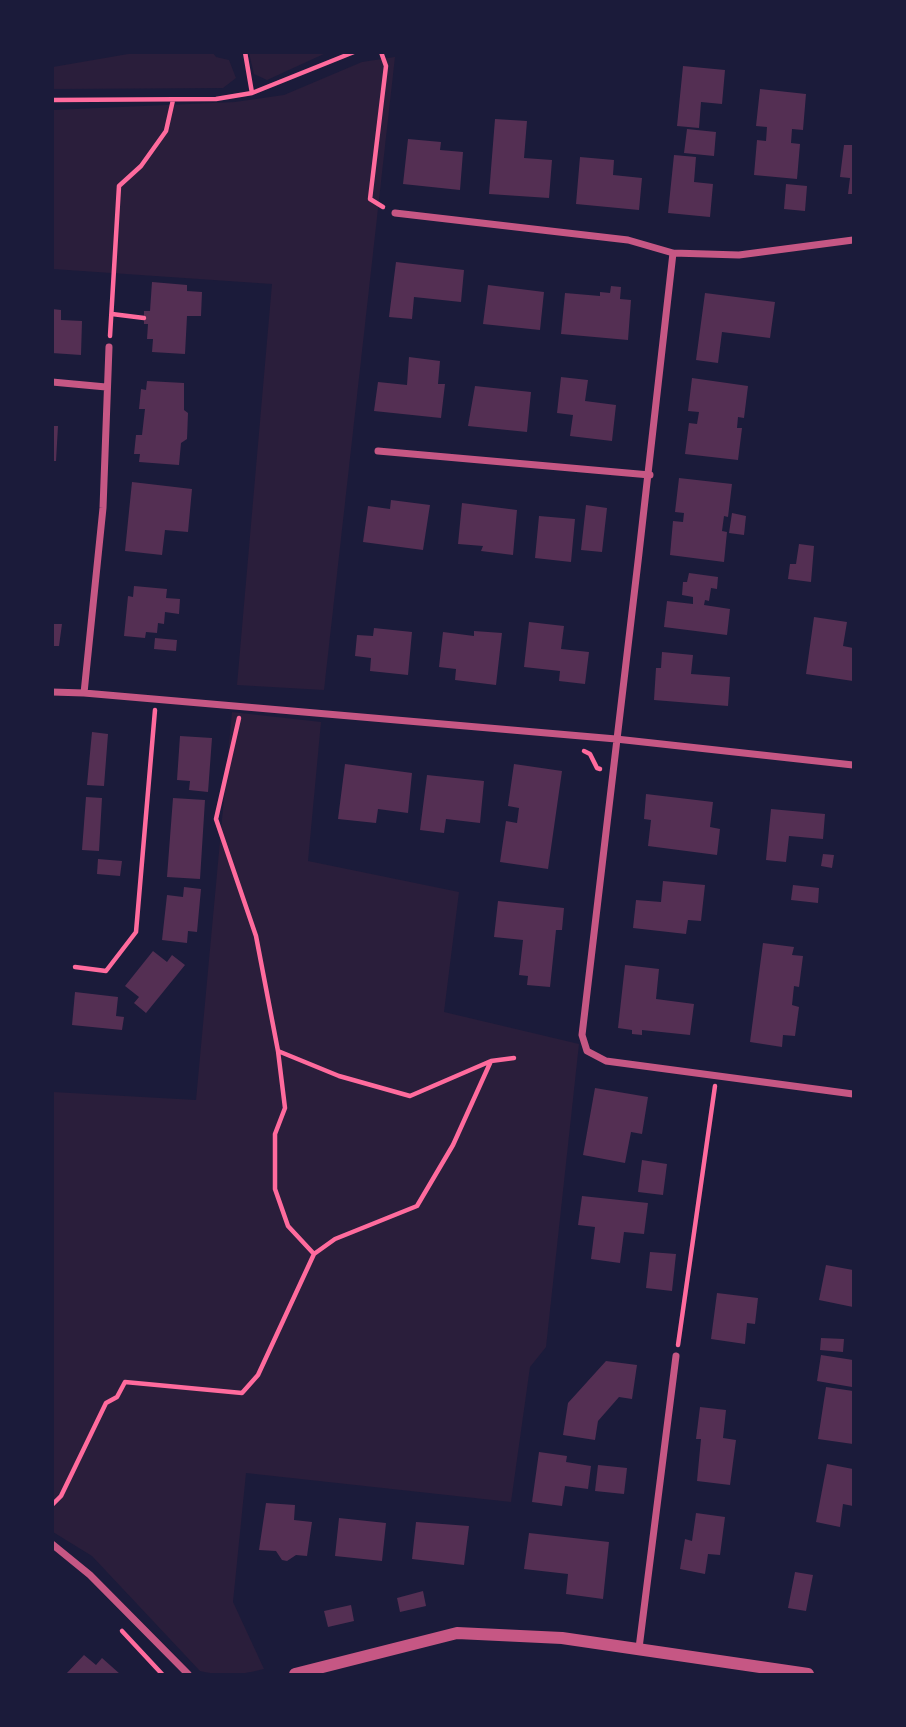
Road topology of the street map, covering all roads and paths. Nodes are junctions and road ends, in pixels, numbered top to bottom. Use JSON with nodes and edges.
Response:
{"nodes":[{"id":1,"x":245,"y":52,"type":"edge"},
{"id":2,"x":354,"y":52,"type":"edge"},
{"id":3,"x":381,"y":52,"type":"edge"},
{"id":4,"x":252,"y":93,"type":"junction"},
{"id":5,"x":52,"y":100,"type":"edge"},
{"id":6,"x":173,"y":100,"type":"junction"},
{"id":7,"x":395,"y":214,"type":"joint"},
{"id":8,"x":853,"y":240,"type":"edge"},
{"id":9,"x":673,"y":253,"type":"junction"},
{"id":10,"x":112,"y":314,"type":"junction"},
{"id":11,"x":144,"y":318,"type":"dead end"},
{"id":12,"x":109,"y":347,"type":"joint"},
{"id":13,"x":52,"y":382,"type":"edge"},
{"id":14,"x":106,"y":387,"type":"junction"},
{"id":15,"x":378,"y":451,"type":"dead end"},
{"id":16,"x":650,"y":475,"type":"junction"},
{"id":17,"x":52,"y":692,"type":"edge"},
{"id":18,"x":84,"y":693,"type":"junction"},
{"id":19,"x":156,"y":699,"type":"junction"},
{"id":20,"x":241,"y":707,"type":"junction"},
{"id":21,"x":616,"y":739,"type":"junction"},
{"id":22,"x":853,"y":765,"type":"edge"},
{"id":23,"x":75,"y":967,"type":"dead end"},
{"id":24,"x":278,"y":1051,"type":"junction"},
{"id":25,"x":514,"y":1058,"type":"dead end"},
{"id":26,"x":491,"y":1061,"type":"junction"},
{"id":27,"x":716,"y":1075,"type":"junction"},
{"id":28,"x":853,"y":1094,"type":"edge"},
{"id":29,"x":314,"y":1254,"type":"junction"},
{"id":30,"x":677,"y":1356,"type":"joint"},
{"id":31,"x":52,"y":1505,"type":"edge"},
{"id":32,"x":52,"y":1545,"type":"edge"},
{"id":33,"x":639,"y":1648,"type":"junction"},
{"id":34,"x":188,"y":1675,"type":"edge"},
{"id":35,"x":295,"y":1675,"type":"edge"},
{"id":36,"x":808,"y":1675,"type":"edge"}],
"edges":[{"from":1,"to":4,"type":"path"},
{"from":2,"to":4,"type":"path"},
{"from":3,"to":7,"type":"path"},
{"from":4,"to":6,"type":"path"},
{"from":5,"to":6,"type":"path"},
{"from":6,"to":10,"type":"path"},
{"from":7,"to":9,"type":"street"},
{"from":8,"to":9,"type":"street"},
{"from":9,"to":16,"type":"street"},
{"from":10,"to":11,"type":"path"},
{"from":10,"to":12,"type":"path"},
{"from":12,"to":14,"type":"street"},
{"from":13,"to":14,"type":"street"},
{"from":14,"to":18,"type":"street"},
{"from":15,"to":16,"type":"street"},
{"from":16,"to":21,"type":"street"},
{"from":17,"to":18,"type":"street"},
{"from":18,"to":19,"type":"street"},
{"from":19,"to":20,"type":"street"},
{"from":19,"to":23,"type":"path"},
{"from":20,"to":21,"type":"street"},
{"from":20,"to":24,"type":"path"},
{"from":21,"to":22,"type":"street"},
{"from":21,"to":27,"type":"street"},
{"from":24,"to":26,"type":"path"},
{"from":24,"to":29,"type":"path"},
{"from":25,"to":26,"type":"path"},
{"from":26,"to":29,"type":"path"},
{"from":27,"to":28,"type":"street"},
{"from":27,"to":30,"type":"path"},
{"from":29,"to":31,"type":"path"},
{"from":30,"to":33,"type":"street"},
{"from":32,"to":34,"type":"street"},
{"from":33,"to":35,"type":"street"},
{"from":33,"to":36,"type":"street"}]}
